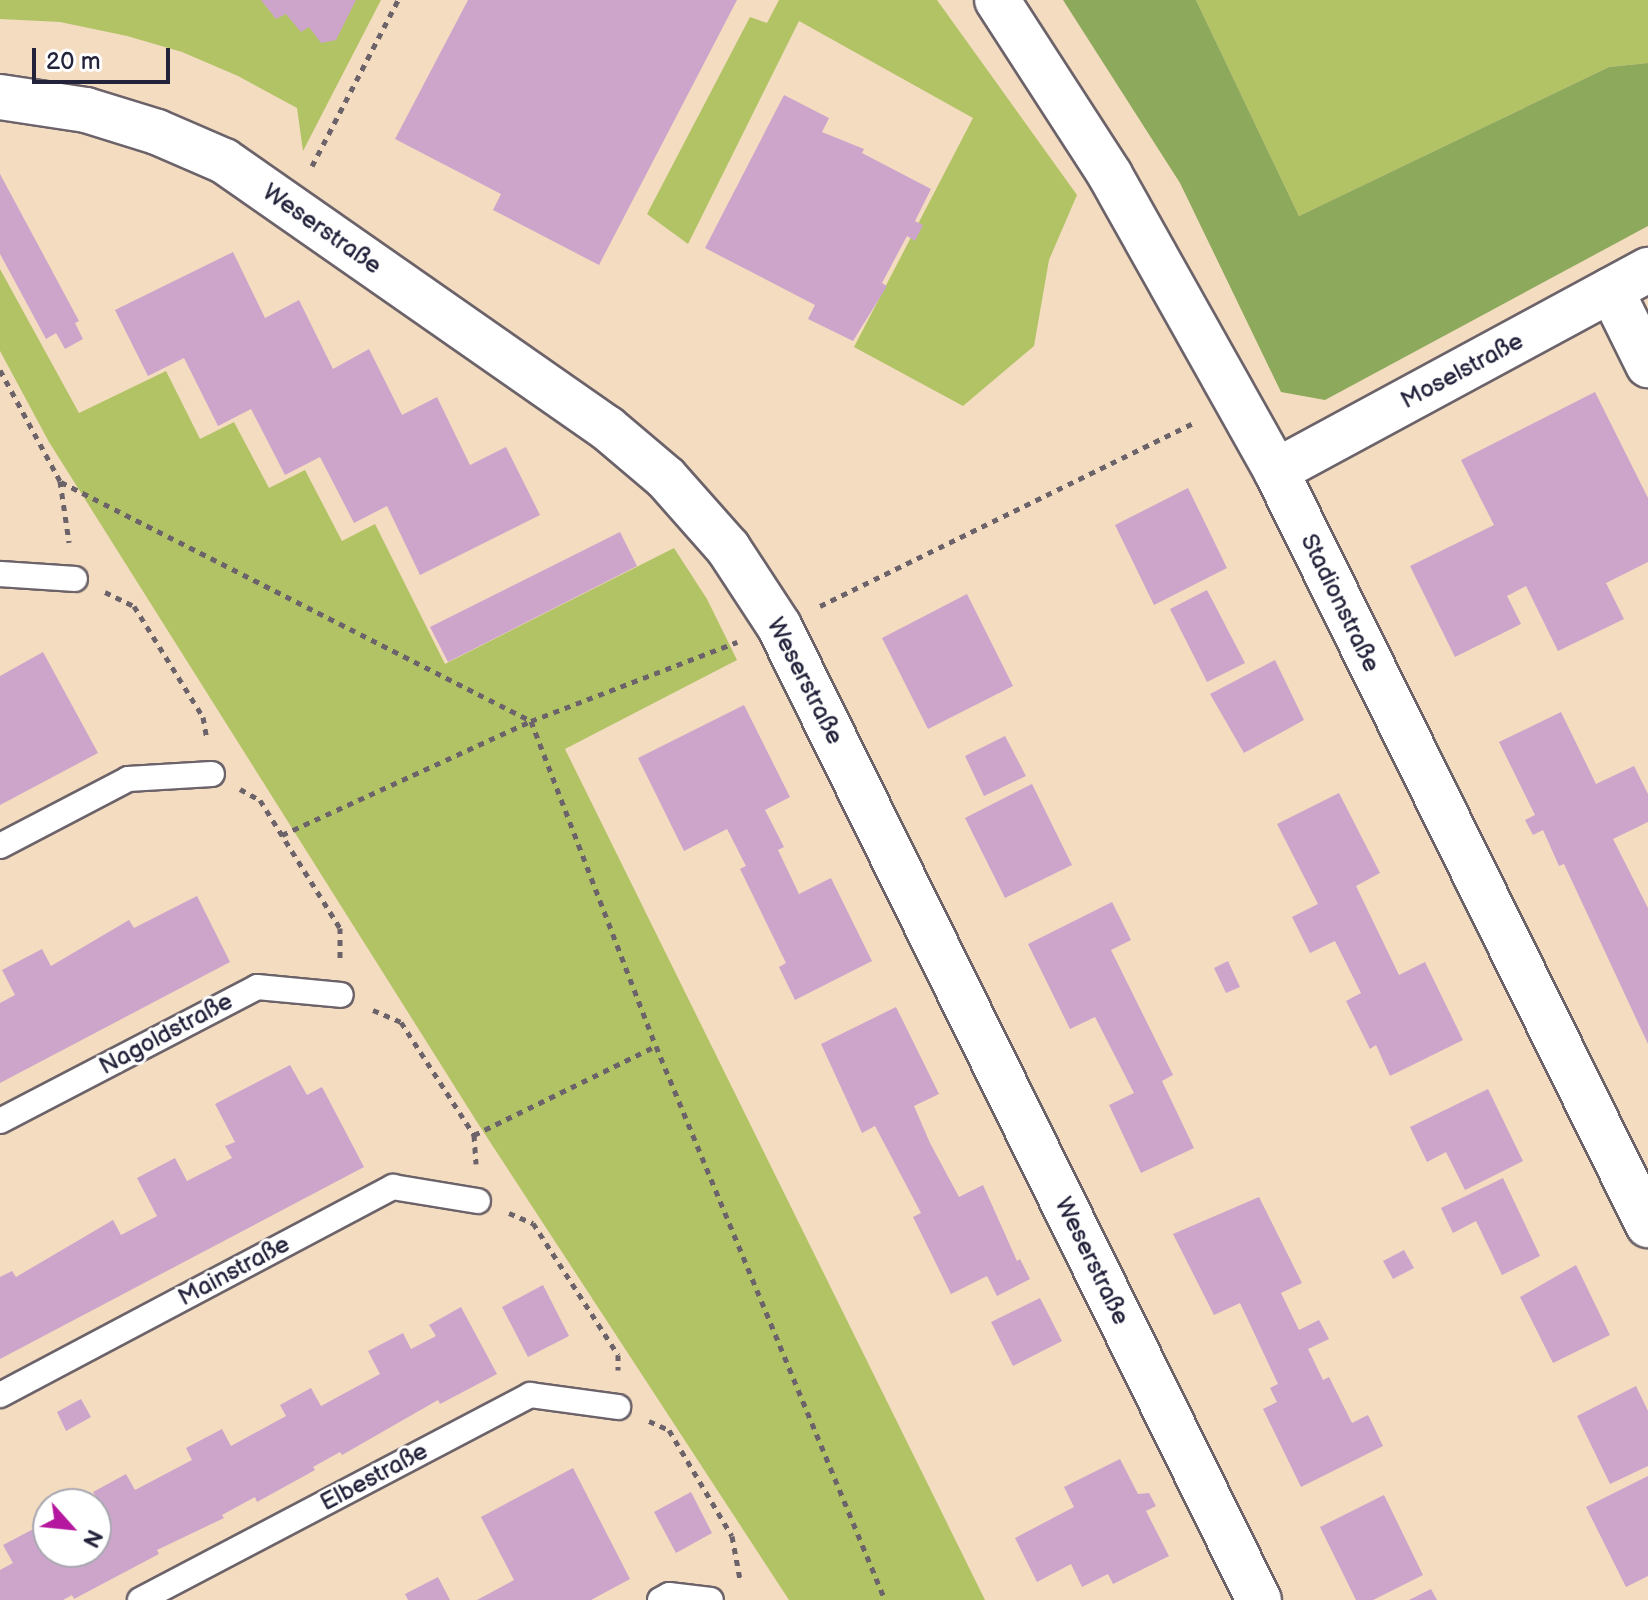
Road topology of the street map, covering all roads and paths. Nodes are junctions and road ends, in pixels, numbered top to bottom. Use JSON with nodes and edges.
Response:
{"nodes":[{"id":1,"x":398,"y":0,"type":"edge"},
{"id":2,"x":997,"y":0,"type":"edge"},
{"id":3,"x":0,"y":97,"type":"edge"},
{"id":4,"x":291,"y":206,"type":"junction"},
{"id":5,"x":1629,"y":280,"type":"edge"},
{"id":6,"x":1648,"y":365,"type":"edge"},
{"id":7,"x":1237,"y":401,"type":"junction"},
{"id":8,"x":1276,"y":471,"type":"junction"},
{"id":9,"x":60,"y":481,"type":"dead end"},
{"id":10,"x":0,"y":574,"type":"edge"},
{"id":11,"x":75,"y":579,"type":"dead end"},
{"id":12,"x":779,"y":626,"type":"junction"},
{"id":13,"x":531,"y":721,"type":"junction"},
{"id":14,"x":212,"y":774,"type":"dead end"},
{"id":15,"x":282,"y":835,"type":"dead end"},
{"id":16,"x":0,"y":846,"type":"edge"},
{"id":17,"x":341,"y":995,"type":"dead end"},
{"id":18,"x":656,"y":1046,"type":"junction"},
{"id":19,"x":0,"y":1121,"type":"edge"},
{"id":20,"x":474,"y":1135,"type":"dead end"},
{"id":21,"x":478,"y":1201,"type":"dead end"},
{"id":22,"x":1648,"y":1225,"type":"edge"},
{"id":23,"x":0,"y":1395,"type":"edge"},
{"id":24,"x":618,"y":1407,"type":"dead end"},
{"id":25,"x":140,"y":1600,"type":"edge"},
{"id":26,"x":660,"y":1600,"type":"edge"},
{"id":27,"x":711,"y":1600,"type":"edge"},
{"id":28,"x":885,"y":1600,"type":"edge"},
{"id":29,"x":1259,"y":1600,"type":"edge"}],
"edges":[{"from":1,"to":4,"type":"path"},
{"from":2,"to":7,"type":"street","name":"Stadionstraße"},
{"from":3,"to":4,"type":"street","name":"Weserstraße"},
{"from":4,"to":12,"type":"street","name":"Weserstraße"},
{"from":5,"to":6,"type":"street"},
{"from":5,"to":8,"type":"street","name":"Moselstraße"},
{"from":7,"to":8,"type":"street","name":"Stadionstraße"},
{"from":7,"to":12,"type":"path"},
{"from":8,"to":22,"type":"street","name":"Stadionstraße"},
{"from":9,"to":13,"type":"path"},
{"from":10,"to":11,"type":"lane"},
{"from":12,"to":13,"type":"path"},
{"from":12,"to":29,"type":"street","name":"Weserstraße"},
{"from":13,"to":15,"type":"path"},
{"from":13,"to":18,"type":"path"},
{"from":14,"to":16,"type":"lane"},
{"from":17,"to":19,"type":"lane","name":"Nagoldstraße"},
{"from":18,"to":20,"type":"path"},
{"from":18,"to":28,"type":"path"},
{"from":21,"to":23,"type":"lane","name":"Mainstraße"},
{"from":24,"to":25,"type":"lane","name":"Elbestraße"},
{"from":26,"to":27,"type":"lane"}]}
